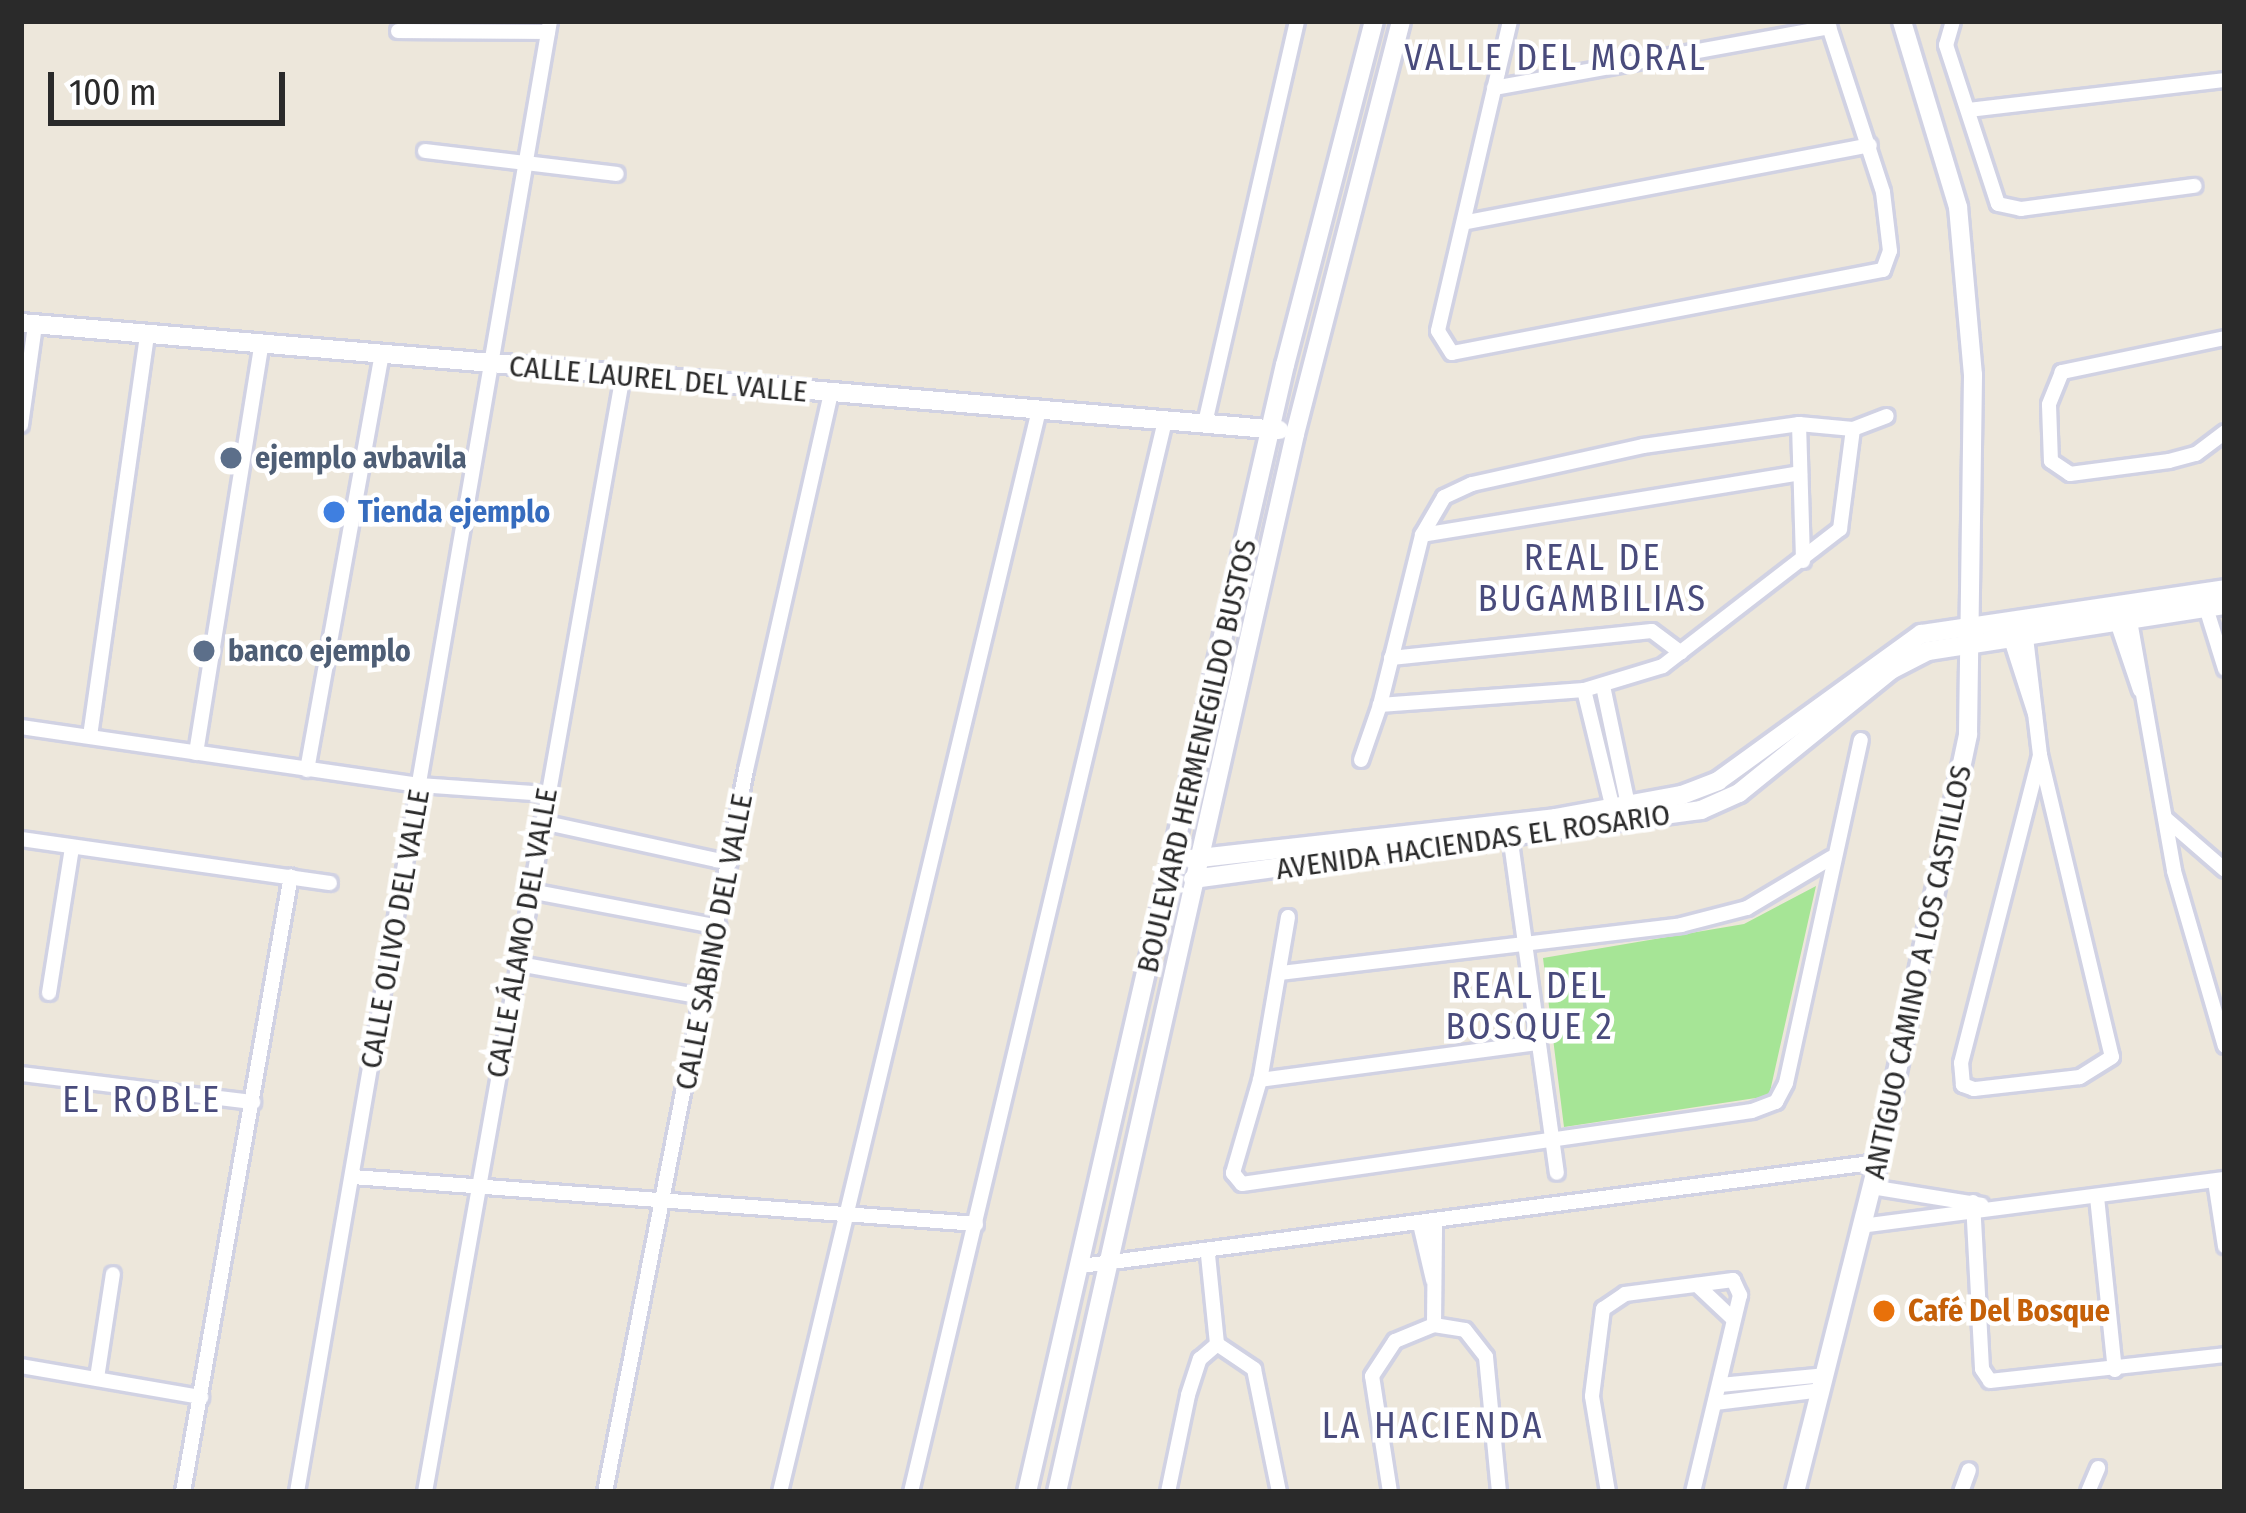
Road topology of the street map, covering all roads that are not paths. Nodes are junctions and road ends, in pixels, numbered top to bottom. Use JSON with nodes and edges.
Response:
{"nodes":[{"id":1,"x":1298,"y":21,"type":"edge"},
{"id":2,"x":1374,"y":21,"type":"edge"},
{"id":3,"x":1401,"y":21,"type":"edge"},
{"id":4,"x":1510,"y":21,"type":"edge"},
{"id":5,"x":1953,"y":21,"type":"edge"},
{"id":6,"x":1828,"y":24,"type":"edge"},
{"id":7,"x":1907,"y":25,"type":"edge"},
{"id":8,"x":549,"y":26,"type":"edge"},
{"id":9,"x":398,"y":31,"type":"dead end"},
{"id":10,"x":2225,"y":80,"type":"edge"},
{"id":11,"x":1494,"y":88,"type":"junction"},
{"id":12,"x":1969,"y":110,"type":"junction"},
{"id":13,"x":1870,"y":145,"type":"junction"},
{"id":14,"x":424,"y":151,"type":"dead end"},
{"id":15,"x":523,"y":160,"type":"junction"},
{"id":16,"x":617,"y":174,"type":"dead end"},
{"id":17,"x":2194,"y":186,"type":"dead end"},
{"id":18,"x":1467,"y":222,"type":"junction"},
{"id":19,"x":28,"y":324,"type":"edge"},
{"id":20,"x":147,"y":334,"type":"junction"},
{"id":21,"x":2225,"y":338,"type":"edge"},
{"id":22,"x":261,"y":346,"type":"junction"},
{"id":23,"x":381,"y":358,"type":"junction"},
{"id":24,"x":492,"y":365,"type":"junction"},
{"id":25,"x":623,"y":375,"type":"junction"},
{"id":26,"x":831,"y":394,"type":"junction"},
{"id":27,"x":1040,"y":410,"type":"junction"},
{"id":28,"x":1887,"y":416,"type":"dead end"},
{"id":29,"x":1165,"y":421,"type":"junction"},
{"id":30,"x":1205,"y":423,"type":"junction"},
{"id":31,"x":21,"y":424,"type":"edge"},
{"id":32,"x":1799,"y":424,"type":"junction"},
{"id":33,"x":1270,"y":428,"type":"junction"},
{"id":34,"x":1853,"y":429,"type":"junction"},
{"id":35,"x":2225,"y":432,"type":"edge"},
{"id":36,"x":1295,"y":434,"type":"junction"},
{"id":37,"x":1800,"y":472,"type":"junction"},
{"id":38,"x":1422,"y":535,"type":"junction"},
{"id":39,"x":1803,"y":561,"type":"junction"},
{"id":40,"x":2218,"y":603,"type":"edge"},
{"id":41,"x":2122,"y":614,"type":"junction"},
{"id":42,"x":2016,"y":628,"type":"junction"},
{"id":43,"x":1970,"y":633,"type":"junction"},
{"id":44,"x":1681,"y":652,"type":"junction"},
{"id":45,"x":1390,"y":658,"type":"junction"},
{"id":46,"x":2225,"y":669,"type":"edge"},
{"id":47,"x":1603,"y":686,"type":"junction"},
{"id":48,"x":1584,"y":690,"type":"junction"},
{"id":49,"x":1380,"y":705,"type":"junction"},
{"id":50,"x":21,"y":727,"type":"edge"},
{"id":51,"x":90,"y":736,"type":"junction"},
{"id":52,"x":1861,"y":740,"type":"dead end"},
{"id":53,"x":196,"y":753,"type":"junction"},
{"id":54,"x":2040,"y":755,"type":"junction"},
{"id":55,"x":1361,"y":760,"type":"dead end"},
{"id":56,"x":307,"y":770,"type":"junction"},
{"id":57,"x":419,"y":785,"type":"junction"},
{"id":58,"x":547,"y":794,"type":"junction"},
{"id":59,"x":1623,"y":817,"type":"junction"},
{"id":60,"x":1209,"y":818,"type":"junction"},
{"id":61,"x":2165,"y":818,"type":"junction"},
{"id":62,"x":542,"y":822,"type":"junction"},
{"id":63,"x":1509,"y":832,"type":"junction"},
{"id":64,"x":21,"y":838,"type":"edge"},
{"id":65,"x":73,"y":847,"type":"junction"},
{"id":66,"x":1248,"y":854,"type":"junction"},
{"id":67,"x":1304,"y":856,"type":"junction"},
{"id":68,"x":1831,"y":857,"type":"junction"},
{"id":69,"x":1202,"y":858,"type":"junction"},
{"id":70,"x":1174,"y":860,"type":"junction"},
{"id":71,"x":730,"y":863,"type":"junction"},
{"id":72,"x":2225,"y":870,"type":"edge"},
{"id":73,"x":290,"y":875,"type":"junction"},
{"id":74,"x":1199,"y":878,"type":"junction"},
{"id":75,"x":1169,"y":882,"type":"junction"},
{"id":76,"x":329,"y":883,"type":"dead end"},
{"id":77,"x":530,"y":891,"type":"junction"},
{"id":78,"x":1288,"y":917,"type":"dead end"},
{"id":79,"x":719,"y":927,"type":"junction"},
{"id":80,"x":1528,"y":944,"type":"junction"},
{"id":81,"x":519,"y":964,"type":"junction"},
{"id":82,"x":1280,"y":973,"type":"junction"},
{"id":83,"x":49,"y":993,"type":"dead end"},
{"id":84,"x":703,"y":997,"type":"junction"},
{"id":85,"x":1538,"y":1043,"type":"junction"},
{"id":86,"x":2225,"y":1046,"type":"edge"},
{"id":87,"x":21,"y":1074,"type":"edge"},
{"id":88,"x":1260,"y":1080,"type":"junction"},
{"id":89,"x":253,"y":1102,"type":"junction"},
{"id":90,"x":1551,"y":1139,"type":"junction"},
{"id":91,"x":1878,"y":1162,"type":"junction"},
{"id":92,"x":1557,"y":1173,"type":"dead end"},
{"id":93,"x":352,"y":1177,"type":"junction"},
{"id":94,"x":2220,"y":1180,"type":"edge"},
{"id":95,"x":477,"y":1183,"type":"junction"},
{"id":96,"x":1871,"y":1187,"type":"junction"},
{"id":97,"x":666,"y":1197,"type":"junction"},
{"id":98,"x":2097,"y":1197,"type":"junction"},
{"id":99,"x":1974,"y":1208,"type":"junction"},
{"id":100,"x":852,"y":1211,"type":"junction"},
{"id":101,"x":1427,"y":1223,"type":"junction"},
{"id":102,"x":976,"y":1224,"type":"junction"},
{"id":103,"x":1862,"y":1226,"type":"junction"},
{"id":104,"x":2225,"y":1246,"type":"edge"},
{"id":105,"x":1208,"y":1255,"type":"junction"},
{"id":106,"x":1113,"y":1264,"type":"junction"},
{"id":107,"x":1081,"y":1266,"type":"junction"},
{"id":108,"x":113,"y":1274,"type":"dead end"},
{"id":109,"x":1697,"y":1285,"type":"junction"},
{"id":110,"x":1732,"y":1323,"type":"junction"},
{"id":111,"x":1434,"y":1325,"type":"junction"},
{"id":112,"x":1217,"y":1344,"type":"junction"},
{"id":113,"x":2225,"y":1355,"type":"edge"},
{"id":114,"x":21,"y":1366,"type":"edge"},
{"id":115,"x":2115,"y":1370,"type":"junction"},
{"id":116,"x":97,"y":1378,"type":"junction"},
{"id":117,"x":1823,"y":1383,"type":"junction"},
{"id":118,"x":1720,"y":1385,"type":"junction"},
{"id":119,"x":201,"y":1397,"type":"junction"},
{"id":120,"x":1715,"y":1403,"type":"junction"},
{"id":121,"x":2098,"y":1468,"type":"dead end"},
{"id":122,"x":1969,"y":1470,"type":"dead end"},
{"id":123,"x":183,"y":1492,"type":"edge"},
{"id":124,"x":297,"y":1492,"type":"edge"},
{"id":125,"x":425,"y":1492,"type":"edge"},
{"id":126,"x":605,"y":1492,"type":"edge"},
{"id":127,"x":780,"y":1492,"type":"edge"},
{"id":128,"x":911,"y":1492,"type":"edge"},
{"id":129,"x":1027,"y":1492,"type":"edge"},
{"id":130,"x":1057,"y":1492,"type":"edge"},
{"id":131,"x":1168,"y":1492,"type":"edge"},
{"id":132,"x":1279,"y":1492,"type":"edge"},
{"id":133,"x":1390,"y":1492,"type":"edge"},
{"id":134,"x":1499,"y":1492,"type":"edge"},
{"id":135,"x":1608,"y":1492,"type":"edge"},
{"id":136,"x":1693,"y":1492,"type":"edge"},
{"id":137,"x":1795,"y":1492,"type":"edge"},
{"id":138,"x":1961,"y":1492,"type":"edge"},
{"id":139,"x":2088,"y":1492,"type":"edge"}],
"edges":[{"from":1,"to":30,"type":"street"},
{"from":2,"to":33,"type":"street","name":"BOULEVARD HERMENEGILDO BUSTOS"},
{"from":3,"to":36,"type":"street","name":"BOULEVARD HERMENEGILDO BUSTOS"},
{"from":4,"to":11,"type":"street"},
{"from":5,"to":12,"type":"street"},
{"from":6,"to":11,"type":"street"},
{"from":6,"to":13,"type":"street"},
{"from":7,"to":43,"type":"street","name":"ANTIGUO CAMINO A LOS CASTILLOS"},
{"from":8,"to":9,"type":"street"},
{"from":8,"to":15,"type":"street","name":"CALLE OLIVO DEL VALLE"},
{"from":10,"to":12,"type":"street"},
{"from":11,"to":18,"type":"street"},
{"from":12,"to":17,"type":"street"},
{"from":13,"to":18,"type":"street"},
{"from":13,"to":18,"type":"street"},
{"from":14,"to":15,"type":"street"},
{"from":15,"to":16,"type":"street"},
{"from":15,"to":24,"type":"street","name":"CALLE OLIVO DEL VALLE"},
{"from":19,"to":20,"type":"street","name":"CALLE LAUREL DEL VALLE"},
{"from":19,"to":31,"type":"street"},
{"from":20,"to":22,"type":"street","name":"CALLE LAUREL DEL VALLE"},
{"from":20,"to":51,"type":"street"},
{"from":21,"to":35,"type":"street"},
{"from":22,"to":23,"type":"street","name":"CALLE LAUREL DEL VALLE"},
{"from":22,"to":53,"type":"street"},
{"from":23,"to":24,"type":"street","name":"CALLE LAUREL DEL VALLE"},
{"from":23,"to":56,"type":"street"},
{"from":24,"to":25,"type":"street","name":"CALLE LAUREL DEL VALLE"},
{"from":24,"to":57,"type":"street","name":"CALLE OLIVO DEL VALLE"},
{"from":25,"to":26,"type":"street","name":"CALLE LAUREL DEL VALLE"},
{"from":25,"to":58,"type":"street","name":"CALLE ÁLAMO DEL VALLE"},
{"from":26,"to":27,"type":"street","name":"CALLE LAUREL DEL VALLE"},
{"from":26,"to":71,"type":"street","name":"CALLE SABINO DEL VALLE"},
{"from":27,"to":29,"type":"street","name":"CALLE LAUREL DEL VALLE"},
{"from":27,"to":100,"type":"street"},
{"from":28,"to":34,"type":"street"},
{"from":29,"to":30,"type":"street","name":"CALLE LAUREL DEL VALLE"},
{"from":29,"to":102,"type":"street"},
{"from":30,"to":33,"type":"street","name":"CALLE LAUREL DEL VALLE"},
{"from":32,"to":34,"type":"street"},
{"from":32,"to":37,"type":"street"},
{"from":32,"to":38,"type":"street"},
{"from":33,"to":36,"type":"street","name":"CALLE LAUREL DEL VALLE"},
{"from":33,"to":70,"type":"street","name":"BOULEVARD HERMENEGILDO BUSTOS"},
{"from":34,"to":39,"type":"street"},
{"from":36,"to":60,"type":"street","name":"BOULEVARD HERMENEGILDO BUSTOS"},
{"from":37,"to":38,"type":"street"},
{"from":37,"to":39,"type":"street"},
{"from":38,"to":45,"type":"street"},
{"from":39,"to":44,"type":"street"},
{"from":40,"to":41,"type":"street","name":"AVENIDA HACIENDAS EL ROSARIO"},
{"from":40,"to":46,"type":"street"},
{"from":41,"to":42,"type":"street","name":"AVENIDA HACIENDAS EL ROSARIO"},
{"from":41,"to":61,"type":"street"},
{"from":42,"to":43,"type":"street","name":"AVENIDA HACIENDAS EL ROSARIO"},
{"from":42,"to":54,"type":"street"},
{"from":43,"to":59,"type":"street","name":"AVENIDA HACIENDAS EL ROSARIO"},
{"from":43,"to":91,"type":"street","name":"ANTIGUO CAMINO A LOS CASTILLOS"},
{"from":44,"to":45,"type":"street"},
{"from":44,"to":47,"type":"street"},
{"from":45,"to":49,"type":"street"},
{"from":47,"to":48,"type":"street"},
{"from":47,"to":59,"type":"street"},
{"from":48,"to":49,"type":"street"},
{"from":48,"to":59,"type":"street"},
{"from":49,"to":55,"type":"street"},
{"from":50,"to":51,"type":"street"},
{"from":51,"to":53,"type":"street"},
{"from":52,"to":68,"type":"street"},
{"from":53,"to":56,"type":"street"},
{"from":54,"to":54,"type":"street"},
{"from":56,"to":57,"type":"street"},
{"from":57,"to":58,"type":"street"},
{"from":57,"to":93,"type":"street","name":"CALLE OLIVO DEL VALLE"},
{"from":58,"to":62,"type":"street","name":"CALLE ÁLAMO DEL VALLE"},
{"from":59,"to":63,"type":"street","name":"AVENIDA HACIENDAS EL ROSARIO"},
{"from":60,"to":66,"type":"street"},
{"from":60,"to":69,"type":"street","name":"BOULEVARD HERMENEGILDO BUSTOS"},
{"from":61,"to":72,"type":"street"},
{"from":61,"to":86,"type":"street"},
{"from":62,"to":71,"type":"street"},
{"from":62,"to":77,"type":"street","name":"CALLE ÁLAMO DEL VALLE"},
{"from":63,"to":67,"type":"street","name":"AVENIDA HACIENDAS EL ROSARIO"},
{"from":63,"to":80,"type":"street"},
{"from":64,"to":65,"type":"street"},
{"from":65,"to":73,"type":"street"},
{"from":65,"to":83,"type":"street"},
{"from":66,"to":67,"type":"street","name":"AVENIDA HACIENDAS EL ROSARIO"},
{"from":66,"to":69,"type":"street","name":"AVENIDA HACIENDAS EL ROSARIO"},
{"from":67,"to":74,"type":"street","name":"AVENIDA HACIENDAS EL ROSARIO"},
{"from":68,"to":80,"type":"street"},
{"from":68,"to":90,"type":"street"},
{"from":69,"to":70,"type":"street","name":"AVENIDA HACIENDAS EL ROSARIO"},
{"from":69,"to":74,"type":"street","name":"BOULEVARD HERMENEGILDO BUSTOS"},
{"from":70,"to":75,"type":"street","name":"BOULEVARD HERMENEGILDO BUSTOS"},
{"from":71,"to":79,"type":"street","name":"CALLE SABINO DEL VALLE"},
{"from":73,"to":76,"type":"street"},
{"from":73,"to":89,"type":"street"},
{"from":74,"to":75,"type":"street","name":"AVENIDA HACIENDAS EL ROSARIO"},
{"from":74,"to":106,"type":"street","name":"BOULEVARD HERMENEGILDO BUSTOS"},
{"from":75,"to":107,"type":"street","name":"BOULEVARD HERMENEGILDO BUSTOS"},
{"from":77,"to":79,"type":"street"},
{"from":77,"to":81,"type":"street","name":"CALLE ÁLAMO DEL VALLE"},
{"from":78,"to":82,"type":"street"},
{"from":79,"to":84,"type":"street","name":"CALLE SABINO DEL VALLE"},
{"from":80,"to":82,"type":"street"},
{"from":80,"to":85,"type":"street"},
{"from":81,"to":84,"type":"street"},
{"from":81,"to":95,"type":"street","name":"CALLE ÁLAMO DEL VALLE"},
{"from":82,"to":88,"type":"street"},
{"from":84,"to":97,"type":"street","name":"CALLE SABINO DEL VALLE"},
{"from":85,"to":88,"type":"street"},
{"from":85,"to":90,"type":"street"},
{"from":87,"to":89,"type":"street"},
{"from":88,"to":90,"type":"street"},
{"from":89,"to":119,"type":"street"},
{"from":90,"to":92,"type":"street"},
{"from":91,"to":96,"type":"street","name":"ANTIGUO CAMINO A LOS CASTILLOS"},
{"from":91,"to":101,"type":"street"},
{"from":93,"to":95,"type":"street"},
{"from":93,"to":124,"type":"street","name":"CALLE OLIVO DEL VALLE"},
{"from":94,"to":98,"type":"street"},
{"from":94,"to":104,"type":"street"},
{"from":95,"to":97,"type":"street"},
{"from":95,"to":125,"type":"street","name":"CALLE ÁLAMO DEL VALLE"},
{"from":96,"to":99,"type":"street"},
{"from":96,"to":103,"type":"street","name":"ANTIGUO CAMINO A LOS CASTILLOS"},
{"from":97,"to":100,"type":"street"},
{"from":97,"to":126,"type":"street","name":"CALLE SABINO DEL VALLE"},
{"from":98,"to":99,"type":"street"},
{"from":98,"to":115,"type":"street"},
{"from":99,"to":103,"type":"street"},
{"from":99,"to":115,"type":"street"},
{"from":100,"to":102,"type":"street"},
{"from":100,"to":127,"type":"street"},
{"from":101,"to":105,"type":"street"},
{"from":101,"to":111,"type":"street"},
{"from":102,"to":128,"type":"street"},
{"from":103,"to":117,"type":"street","name":"ANTIGUO CAMINO A LOS CASTILLOS"},
{"from":105,"to":106,"type":"street"},
{"from":105,"to":112,"type":"street"},
{"from":106,"to":107,"type":"street"},
{"from":106,"to":130,"type":"street","name":"BOULEVARD HERMENEGILDO BUSTOS"},
{"from":107,"to":129,"type":"street","name":"BOULEVARD HERMENEGILDO BUSTOS"},
{"from":108,"to":116,"type":"street"},
{"from":109,"to":110,"type":"street"},
{"from":109,"to":110,"type":"street"},
{"from":109,"to":135,"type":"street"},
{"from":110,"to":118,"type":"street"},
{"from":111,"to":133,"type":"street"},
{"from":111,"to":134,"type":"street"},
{"from":112,"to":131,"type":"street"},
{"from":112,"to":132,"type":"street"},
{"from":113,"to":115,"type":"street"},
{"from":114,"to":116,"type":"street"},
{"from":116,"to":119,"type":"street"},
{"from":117,"to":118,"type":"street"},
{"from":117,"to":120,"type":"street"},
{"from":117,"to":137,"type":"street","name":"ANTIGUO CAMINO A LOS CASTILLOS"},
{"from":118,"to":120,"type":"street"},
{"from":119,"to":123,"type":"street"},
{"from":120,"to":136,"type":"street"},
{"from":121,"to":139,"type":"street"},
{"from":122,"to":138,"type":"street"}]}
